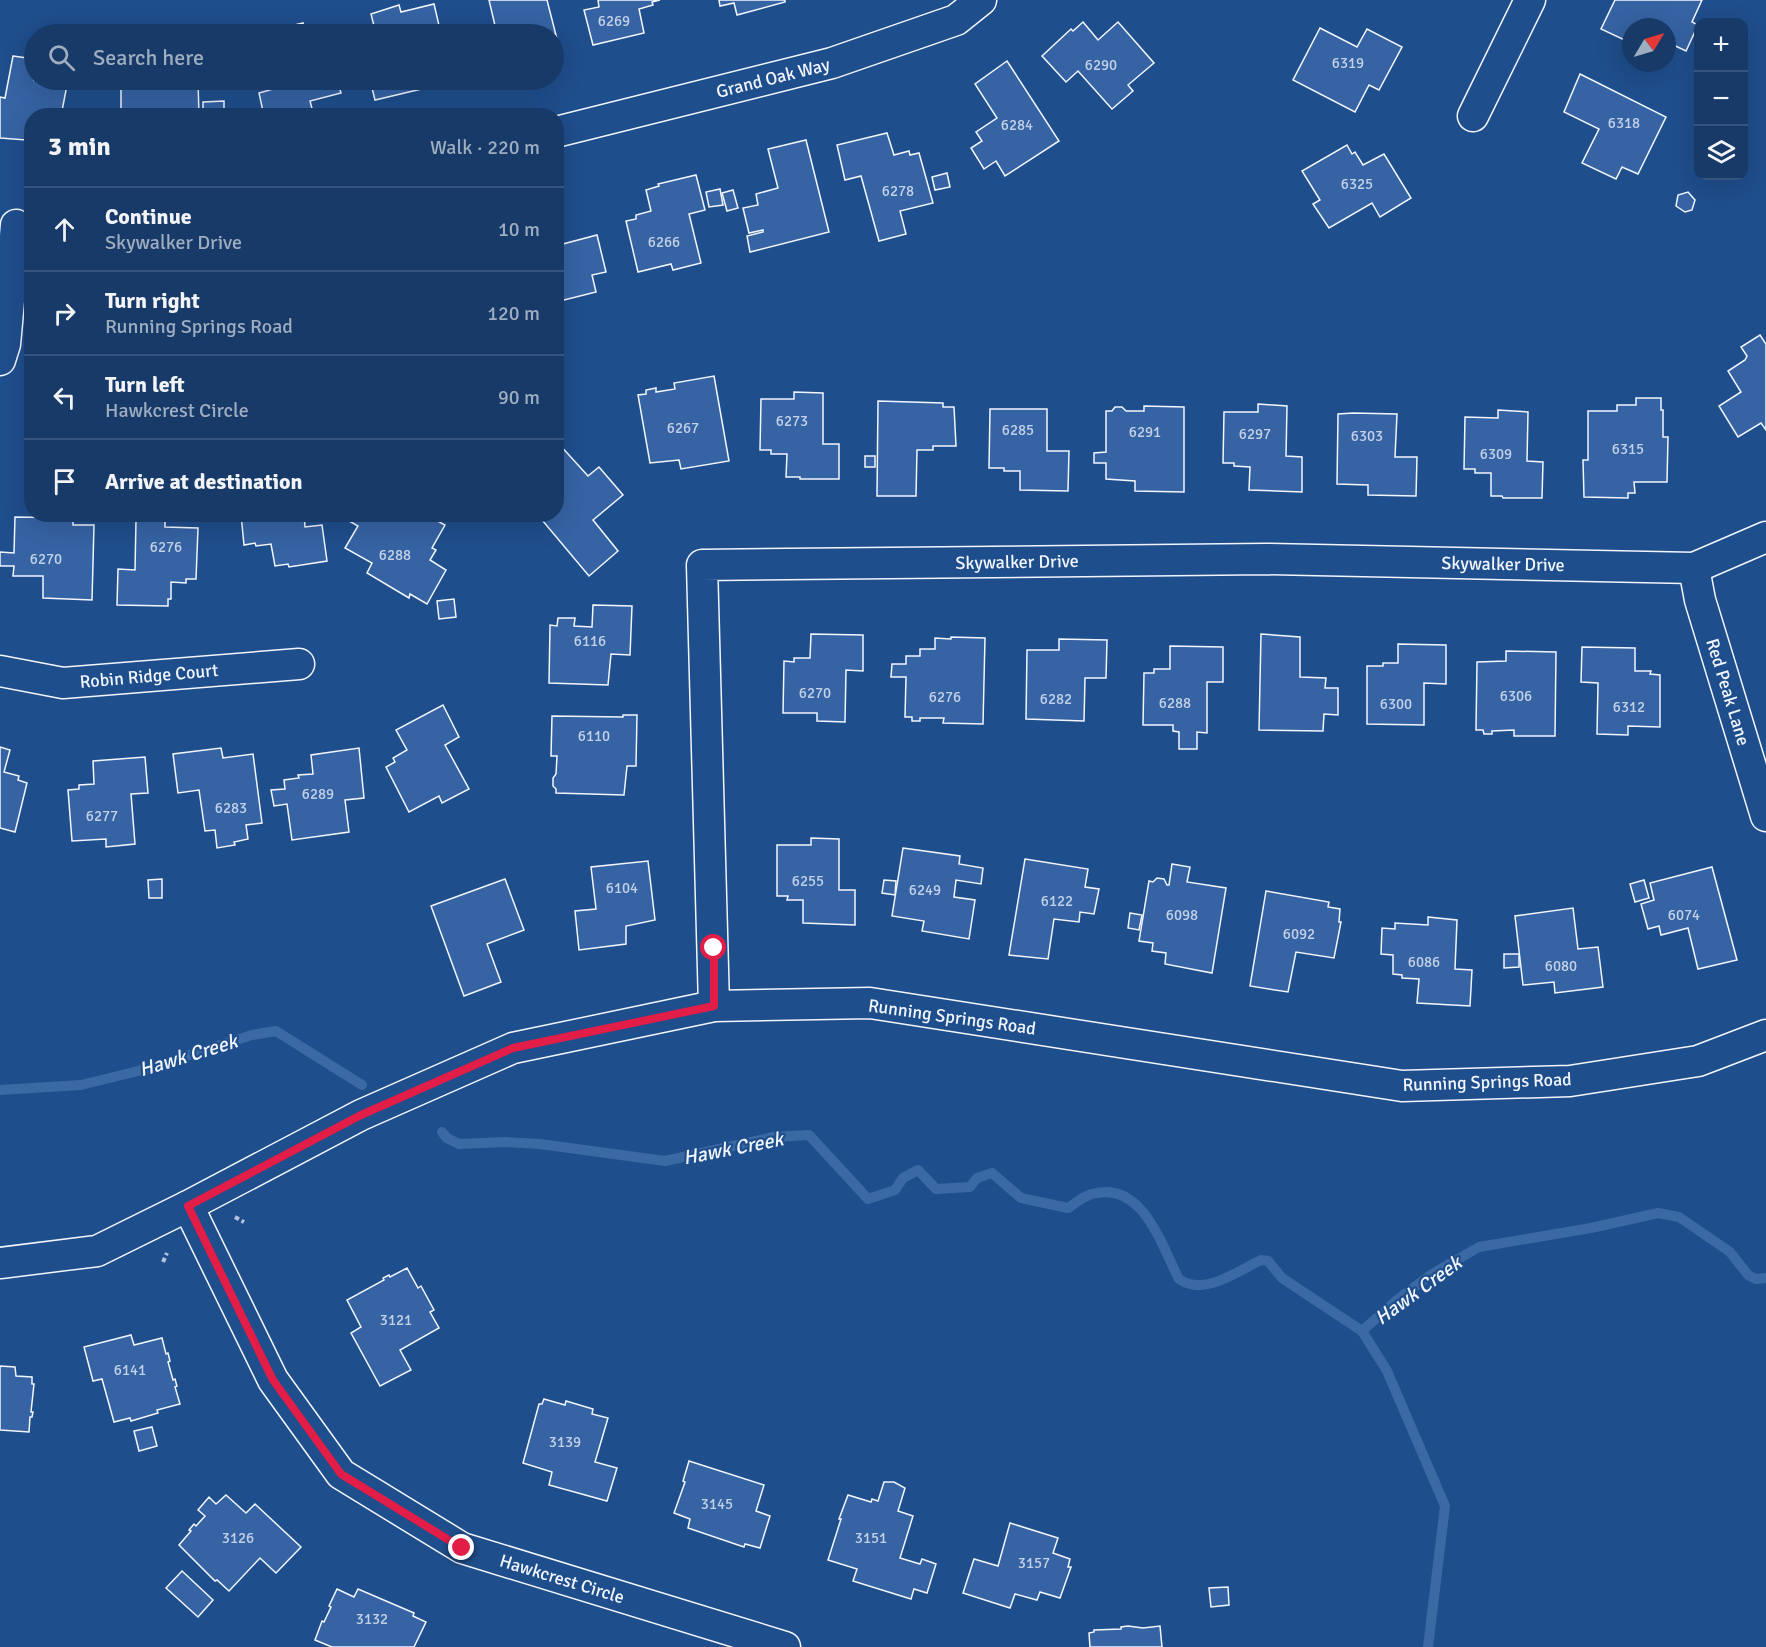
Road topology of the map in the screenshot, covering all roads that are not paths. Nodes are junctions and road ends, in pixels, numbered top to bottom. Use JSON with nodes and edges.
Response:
{"nodes":[{"id":1,"x":981,"y":0,"type":"edge"},
{"id":2,"x":1530,"y":0,"type":"edge"},
{"id":3,"x":1473,"y":116,"type":"dead end"},
{"id":4,"x":564,"y":130,"type":"edge"},
{"id":5,"x":16,"y":223,"type":"edge"},
{"id":6,"x":0,"y":360,"type":"edge"},
{"id":7,"x":1766,"y":537,"type":"edge"},
{"id":8,"x":1694,"y":568,"type":"junction"},
{"id":9,"x":299,"y":664,"type":"dead end"},
{"id":10,"x":0,"y":671,"type":"edge"},
{"id":11,"x":1766,"y":816,"type":"edge"},
{"id":12,"x":714,"y":1006,"type":"junction"},
{"id":13,"x":1766,"y":1035,"type":"edge"},
{"id":14,"x":188,"y":1206,"type":"junction"},
{"id":15,"x":0,"y":1263,"type":"edge"},
{"id":16,"x":784,"y":1647,"type":"edge"}],
"edges":[{"from":1,"to":4,"type":"street","name":"Grand Oak Way"},
{"from":2,"to":3,"type":"street"},
{"from":5,"to":6,"type":"street"},
{"from":7,"to":8,"type":"street","name":"Skywalker Drive"},
{"from":8,"to":11,"type":"street","name":"Red Peak Lane"},
{"from":8,"to":12,"type":"street","name":"Skywalker Drive"},
{"from":9,"to":10,"type":"street","name":"Robin Ridge Court"},
{"from":12,"to":13,"type":"street","name":"Running Springs Road"},
{"from":12,"to":14,"type":"street","name":"Running Springs Road"},
{"from":14,"to":15,"type":"street","name":"Running Springs Road"},
{"from":14,"to":16,"type":"street","name":"Hawkcrest Circle"}]}
